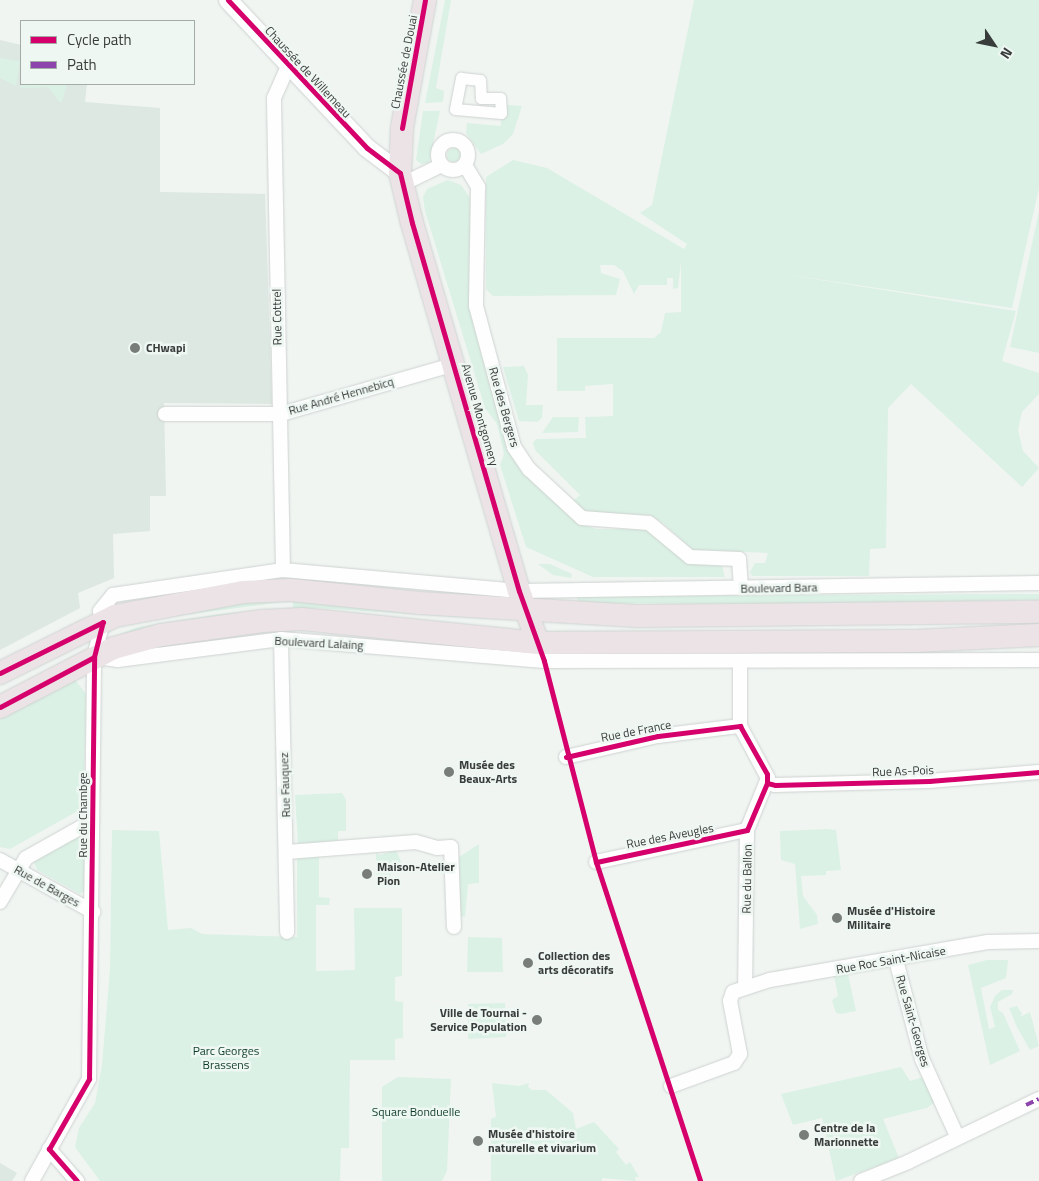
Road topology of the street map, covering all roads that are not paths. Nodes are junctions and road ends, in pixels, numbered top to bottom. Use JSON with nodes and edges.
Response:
{"nodes":[{"id":1,"x":228,"y":0,"type":"edge"},
{"id":2,"x":426,"y":0,"type":"edge"},
{"id":3,"x":288,"y":67,"type":"junction"},
{"id":4,"x":500,"y":98,"type":"joint"},
{"id":5,"x":442,"y":165,"type":"junction"},
{"id":6,"x":465,"y":165,"type":"junction"},
{"id":7,"x":402,"y":179,"type":"junction"},
{"id":8,"x":454,"y":364,"type":"junction"},
{"id":9,"x":165,"y":414,"type":"dead end"},
{"id":10,"x":281,"y":414,"type":"junction"},
{"id":11,"x":283,"y":570,"type":"junction"},
{"id":12,"x":1039,"y":583,"type":"edge"},
{"id":13,"x":741,"y":588,"type":"junction"},
{"id":14,"x":1039,"y":612,"type":"edge"},
{"id":15,"x":104,"y":622,"type":"junction"},
{"id":16,"x":532,"y":626,"type":"junction"},
{"id":17,"x":1039,"y":635,"type":"edge"},
{"id":18,"x":281,"y":639,"type":"junction"},
{"id":19,"x":94,"y":657,"type":"junction"},
{"id":20,"x":1039,"y":660,"type":"edge"},
{"id":21,"x":740,"y":662,"type":"junction"},
{"id":22,"x":0,"y":674,"type":"edge"},
{"id":23,"x":0,"y":707,"type":"edge"},
{"id":24,"x":740,"y":726,"type":"junction"},
{"id":25,"x":566,"y":757,"type":"dead end"},
{"id":26,"x":1039,"y":772,"type":"edge"},
{"id":27,"x":767,"y":783,"type":"junction"},
{"id":28,"x":92,"y":821,"type":"junction"},
{"id":29,"x":747,"y":830,"type":"junction"},
{"id":30,"x":287,"y":852,"type":"junction"},
{"id":31,"x":0,"y":860,"type":"edge"},
{"id":32,"x":596,"y":862,"type":"dead end"},
{"id":33,"x":19,"y":871,"type":"junction"},
{"id":34,"x":0,"y":902,"type":"edge"},
{"id":35,"x":94,"y":912,"type":"junction"},
{"id":36,"x":454,"y":927,"type":"dead end"},
{"id":37,"x":287,"y":932,"type":"dead end"},
{"id":38,"x":1039,"y":941,"type":"edge"},
{"id":39,"x":896,"y":960,"type":"junction"},
{"id":40,"x":745,"y":987,"type":"junction"},
{"id":41,"x":671,"y":1086,"type":"dead end"},
{"id":42,"x":1039,"y":1099,"type":"edge"},
{"id":43,"x":956,"y":1136,"type":"junction"},
{"id":44,"x":49,"y":1149,"type":"junction"},
{"id":45,"x":32,"y":1181,"type":"edge"},
{"id":46,"x":77,"y":1181,"type":"edge"},
{"id":47,"x":861,"y":1181,"type":"edge"}],
"edges":[{"from":1,"to":3,"type":"street","name":"Chaussée de Willemeau"},
{"from":2,"to":7,"type":"main road","name":"Chaussée de Douai"},
{"from":3,"to":7,"type":"street","name":"Chaussée de Willemeau"},
{"from":3,"to":10,"type":"street","name":"Rue Cottrel"},
{"from":4,"to":4,"type":"street"},
{"from":5,"to":6,"type":"street"},
{"from":5,"to":6,"type":"street"},
{"from":5,"to":7,"type":"street"},
{"from":6,"to":13,"type":"street","name":"Rue des Bergers"},
{"from":7,"to":8,"type":"main road","name":"Avenue Montgomery"},
{"from":8,"to":10,"type":"street","name":"Rue André Hennebicq"},
{"from":8,"to":16,"type":"main road","name":"Avenue Montgomery"},
{"from":9,"to":10,"type":"street","name":"Rue André Hennebicq"},
{"from":10,"to":11,"type":"street","name":"Rue Cottrel"},
{"from":11,"to":15,"type":"street"},
{"from":11,"to":16,"type":"street"},
{"from":12,"to":13,"type":"street","name":"Boulevard Bara"},
{"from":13,"to":16,"type":"street","name":"Boulevard Bara"},
{"from":14,"to":16,"type":"main road","name":"Boulevard Bara"},
{"from":15,"to":16,"type":"main road"},
{"from":15,"to":19,"type":"street","name":"Rue du Chambge"},
{"from":15,"to":22,"type":"main road"},
{"from":16,"to":17,"type":"main road"},
{"from":16,"to":18,"type":"street","name":"Boulevard Lalaing"},
{"from":16,"to":19,"type":"main road","name":"Boulevard Lalaing"},
{"from":16,"to":21,"type":"street"},
{"from":18,"to":19,"type":"street","name":"Boulevard Lalaing"},
{"from":18,"to":30,"type":"street","name":"Rue Fauquez"},
{"from":19,"to":23,"type":"main road","name":"Boulevard Lalaing"},
{"from":19,"to":28,"type":"street","name":"Rue du Chambge"},
{"from":20,"to":21,"type":"street"},
{"from":21,"to":24,"type":"street"},
{"from":24,"to":25,"type":"street","name":"Rue de France"},
{"from":24,"to":27,"type":"street"},
{"from":26,"to":27,"type":"street","name":"Rue As-Pois"},
{"from":27,"to":29,"type":"street","name":"Rue du Ballon"},
{"from":28,"to":33,"type":"street"},
{"from":28,"to":35,"type":"street","name":"Rue du Chambge"},
{"from":29,"to":32,"type":"street","name":"Rue des Aveugles"},
{"from":29,"to":40,"type":"street","name":"Rue du Ballon"},
{"from":30,"to":36,"type":"street"},
{"from":30,"to":37,"type":"street","name":"Rue Fauquez"},
{"from":31,"to":33,"type":"street","name":"Rue de Barges"},
{"from":33,"to":34,"type":"street"},
{"from":33,"to":35,"type":"street","name":"Rue de Barges"},
{"from":35,"to":44,"type":"street","name":"Rue du Chambge"},
{"from":38,"to":39,"type":"street","name":"Rue Roc Saint-Nicaise"},
{"from":39,"to":40,"type":"street","name":"Rue Roc Saint-Nicaise"},
{"from":39,"to":43,"type":"street","name":"Rue Saint-Georges"},
{"from":40,"to":41,"type":"street"},
{"from":42,"to":43,"type":"street"},
{"from":43,"to":47,"type":"street"},
{"from":44,"to":45,"type":"street","name":"Rue du Chambge"},
{"from":44,"to":46,"type":"street"}]}
